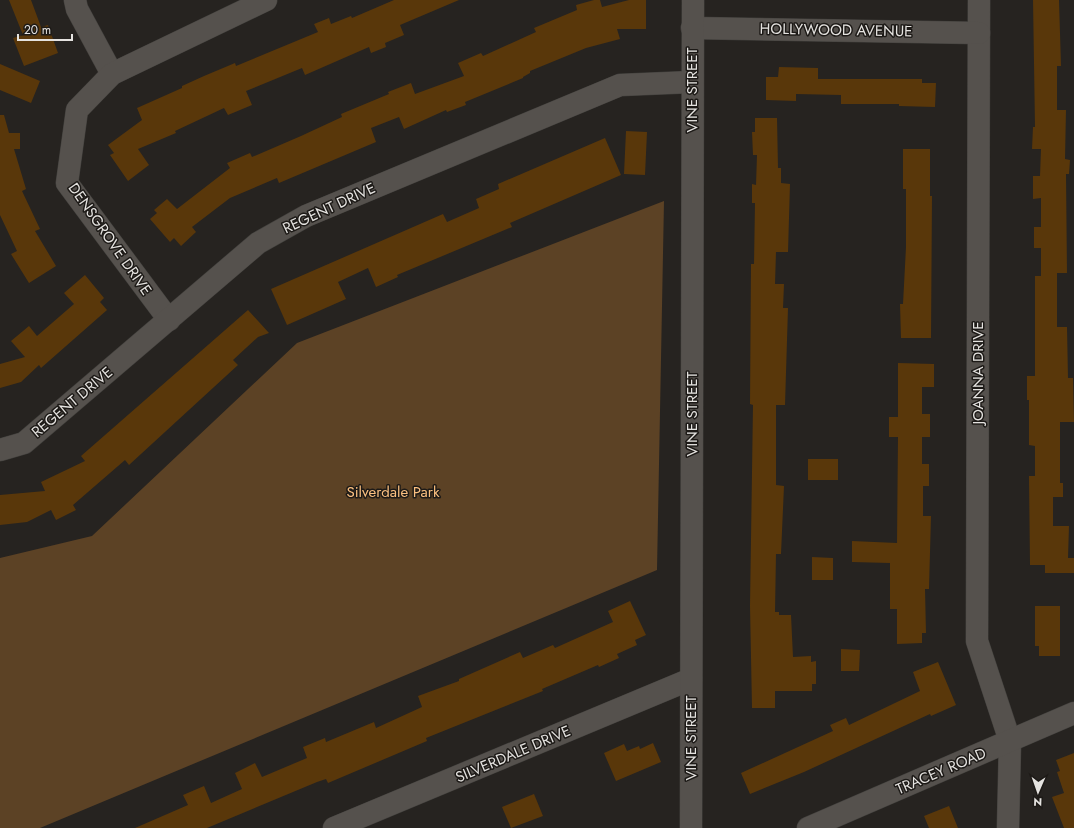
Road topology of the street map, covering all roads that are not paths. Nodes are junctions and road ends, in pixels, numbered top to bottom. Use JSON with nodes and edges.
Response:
{"nodes":[{"id":1,"x":75,"y":0,"type":"edge"},
{"id":2,"x":266,"y":0,"type":"edge"},
{"id":3,"x":693,"y":0,"type":"edge"},
{"id":4,"x":979,"y":0,"type":"edge"},
{"id":5,"x":692,"y":28,"type":"junction"},
{"id":6,"x":979,"y":33,"type":"junction"},
{"id":7,"x":112,"y":74,"type":"junction"},
{"id":8,"x":692,"y":82,"type":"junction"},
{"id":9,"x":168,"y":320,"type":"junction"},
{"id":10,"x":0,"y":450,"type":"edge"},
{"id":11,"x":691,"y":680,"type":"junction"},
{"id":12,"x":1074,"y":713,"type":"edge"},
{"id":13,"x":1010,"y":741,"type":"junction"},
{"id":14,"x":334,"y":828,"type":"edge"},
{"id":15,"x":691,"y":828,"type":"edge"},
{"id":16,"x":808,"y":828,"type":"edge"},
{"id":17,"x":1008,"y":828,"type":"edge"}],
"edges":[{"from":1,"to":7,"type":"street"},
{"from":2,"to":7,"type":"street","name":"DENSGROVE DRIVE"},
{"from":3,"to":5,"type":"street","name":"VINE STREET"},
{"from":4,"to":6,"type":"street","name":"JOANNA DRIVE"},
{"from":5,"to":6,"type":"street","name":"HOLLYWOOD AVENUE"},
{"from":5,"to":8,"type":"street","name":"VINE STREET"},
{"from":6,"to":13,"type":"street","name":"JOANNA DRIVE"},
{"from":7,"to":9,"type":"street","name":"DENSGROVE DRIVE"},
{"from":8,"to":9,"type":"street","name":"REGENT DRIVE"},
{"from":8,"to":11,"type":"street","name":"VINE STREET"},
{"from":9,"to":10,"type":"street","name":"REGENT DRIVE"},
{"from":11,"to":14,"type":"street","name":"SILVERDALE DRIVE"},
{"from":11,"to":15,"type":"street","name":"VINE STREET"},
{"from":12,"to":13,"type":"street","name":"TRACEY ROAD"},
{"from":13,"to":16,"type":"street","name":"TRACEY ROAD"},
{"from":13,"to":17,"type":"street","name":"JOANNA DRIVE"}]}
